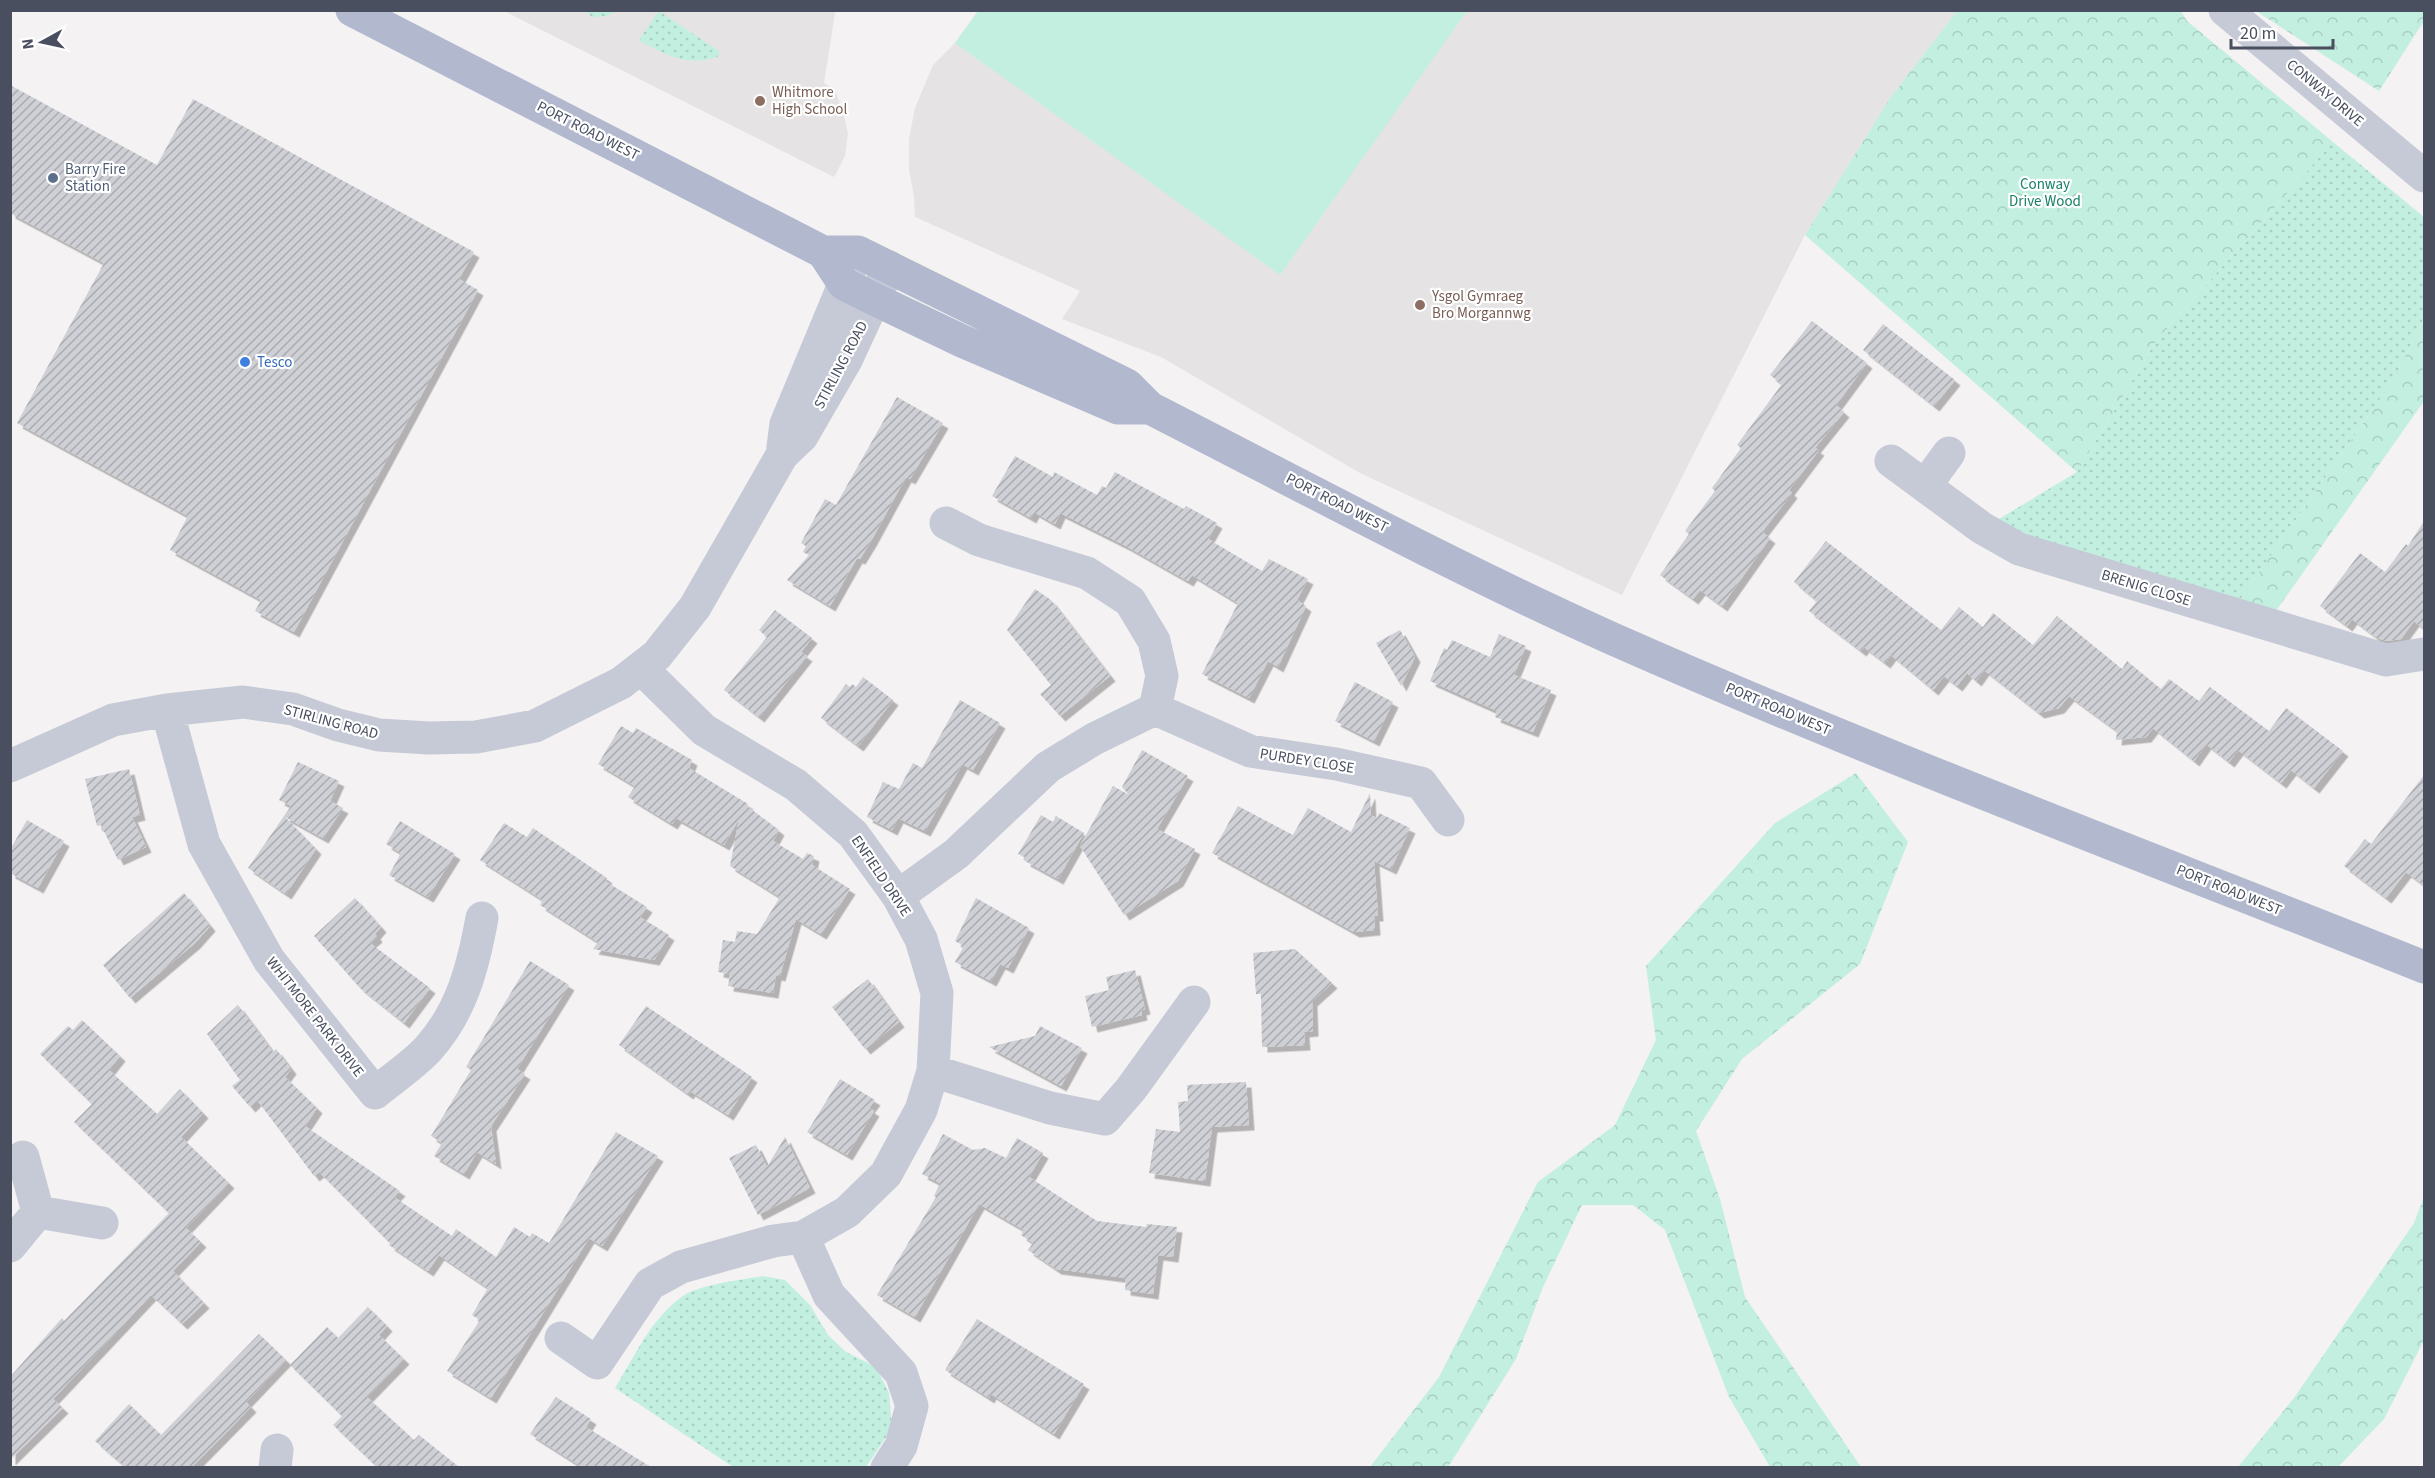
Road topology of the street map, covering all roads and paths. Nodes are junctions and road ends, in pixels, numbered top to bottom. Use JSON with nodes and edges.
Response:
{"nodes":[{"id":1,"x":352,"y":10,"type":"edge"},
{"id":2,"x":2225,"y":10,"type":"edge"},
{"id":3,"x":2424,"y":176,"type":"edge"},
{"id":4,"x":823,"y":252,"type":"junction"},
{"id":5,"x":858,"y":252,"type":"junction"},
{"id":6,"x":889,"y":267,"type":"junction"},
{"id":7,"x":844,"y":284,"type":"junction"},
{"id":8,"x":874,"y":299,"type":"junction"},
{"id":9,"x":1150,"y":408,"type":"junction"},
{"id":10,"x":1949,"y":453,"type":"dead end"},
{"id":11,"x":782,"y":455,"type":"junction"},
{"id":12,"x":1891,"y":461,"type":"dead end"},
{"id":13,"x":1925,"y":486,"type":"junction"},
{"id":14,"x":946,"y":523,"type":"dead end"},
{"id":15,"x":2424,"y":654,"type":"edge"},
{"id":16,"x":642,"y":669,"type":"junction"},
{"id":17,"x":1155,"y":709,"type":"junction"},
{"id":18,"x":167,"y":710,"type":"junction"},
{"id":19,"x":10,"y":766,"type":"edge"},
{"id":20,"x":1448,"y":820,"type":"dead end"},
{"id":21,"x":898,"y":896,"type":"junction"},
{"id":22,"x":482,"y":918,"type":"dead end"},
{"id":23,"x":2424,"y":967,"type":"edge"},
{"id":24,"x":1194,"y":1002,"type":"dead end"},
{"id":25,"x":933,"y":1071,"type":"junction"},
{"id":26,"x":23,"y":1157,"type":"dead end"},
{"id":27,"x":38,"y":1212,"type":"junction"},
{"id":28,"x":102,"y":1222,"type":"dead end"},
{"id":29,"x":802,"y":1237,"type":"junction"},
{"id":30,"x":10,"y":1246,"type":"edge"},
{"id":31,"x":561,"y":1338,"type":"dead end"},
{"id":32,"x":887,"y":1467,"type":"edge"}],
"edges":[{"from":1,"to":4,"type":"main road","name":"PORT ROAD WEST"},
{"from":2,"to":3,"type":"street","name":"CONWAY DRIVE"},
{"from":4,"to":5,"type":"main road","name":"PORT ROAD WEST"},
{"from":4,"to":7,"type":"main road","name":"PORT ROAD WEST"},
{"from":5,"to":6,"type":"main road","name":"PORT ROAD WEST"},
{"from":5,"to":7,"type":"street","name":"STIRLING ROAD"},
{"from":6,"to":8,"type":"street","name":"STIRLING ROAD"},
{"from":6,"to":9,"type":"main road","name":"PORT ROAD WEST"},
{"from":7,"to":8,"type":"main road","name":"PORT ROAD WEST"},
{"from":7,"to":11,"type":"street","name":"STIRLING ROAD"},
{"from":8,"to":9,"type":"main road","name":"PORT ROAD WEST"},
{"from":8,"to":11,"type":"street","name":"STIRLING ROAD"},
{"from":9,"to":23,"type":"main road","name":"PORT ROAD WEST"},
{"from":10,"to":13,"type":"street"},
{"from":11,"to":16,"type":"street","name":"STIRLING ROAD"},
{"from":12,"to":13,"type":"street","name":"BRENIG CLOSE"},
{"from":13,"to":15,"type":"street","name":"BRENIG CLOSE"},
{"from":14,"to":17,"type":"street"},
{"from":16,"to":18,"type":"street","name":"STIRLING ROAD"},
{"from":16,"to":21,"type":"street","name":"ENFIELD DRIVE"},
{"from":17,"to":20,"type":"street","name":"PURDEY CLOSE"},
{"from":17,"to":21,"type":"street"},
{"from":18,"to":19,"type":"street","name":"STIRLING ROAD"},
{"from":18,"to":22,"type":"street","name":"WHITMORE PARK DRIVE"},
{"from":21,"to":25,"type":"street","name":"ENFIELD DRIVE"},
{"from":24,"to":25,"type":"street"},
{"from":25,"to":29,"type":"street","name":"ENFIELD DRIVE"},
{"from":26,"to":27,"type":"street"},
{"from":27,"to":28,"type":"street"},
{"from":27,"to":30,"type":"street"},
{"from":29,"to":31,"type":"street","name":"ENFIELD DRIVE"},
{"from":29,"to":32,"type":"street"}]}
